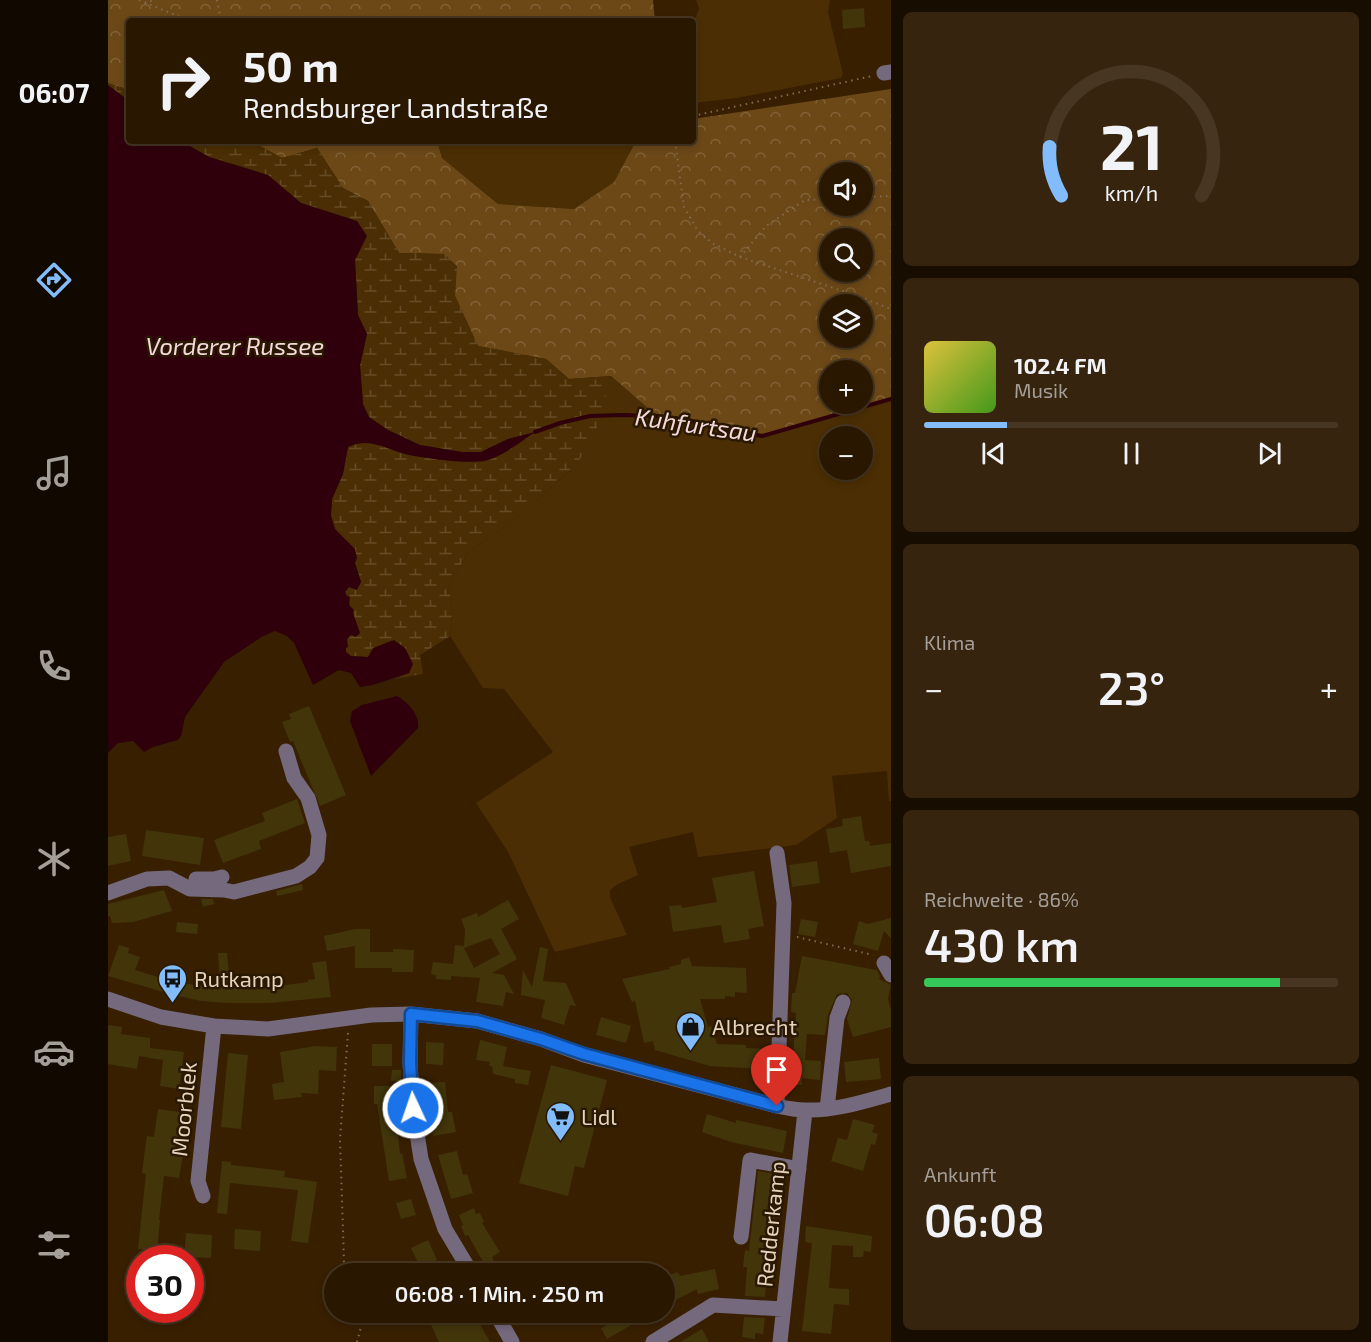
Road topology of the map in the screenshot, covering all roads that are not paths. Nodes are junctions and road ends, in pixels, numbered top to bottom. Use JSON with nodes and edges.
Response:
{"nodes":[{"id":1,"x":286,"y":751,"type":"dead end"},
{"id":2,"x":777,"y":853,"type":"dead end"},
{"id":3,"x":222,"y":877,"type":"dead end"},
{"id":4,"x":169,"y":878,"type":"junction"},
{"id":5,"x":108,"y":893,"type":"edge"},
{"id":6,"x":108,"y":999,"type":"edge"},
{"id":7,"x":843,"y":1002,"type":"dead end"},
{"id":8,"x":411,"y":1014,"type":"junction"},
{"id":9,"x":214,"y":1026,"type":"junction"},
{"id":10,"x":891,"y":1094,"type":"edge"},
{"id":11,"x":777,"y":1106,"type":"junction"},
{"id":12,"x":827,"y":1109,"type":"junction"},
{"id":13,"x":805,"y":1111,"type":"junction"},
{"id":14,"x":799,"y":1169,"type":"junction"},
{"id":15,"x":203,"y":1196,"type":"dead end"},
{"id":16,"x":741,"y":1237,"type":"dead end"},
{"id":17,"x":465,"y":1263,"type":"edge"},
{"id":18,"x":783,"y":1310,"type":"junction"},
{"id":19,"x":501,"y":1323,"type":"edge"},
{"id":20,"x":512,"y":1342,"type":"edge"},
{"id":21,"x":653,"y":1342,"type":"edge"},
{"id":22,"x":780,"y":1342,"type":"edge"}],
"edges":[{"from":1,"to":4,"type":"street"},
{"from":2,"to":11,"type":"street"},
{"from":3,"to":4,"type":"street"},
{"from":4,"to":5,"type":"street"},
{"from":6,"to":9,"type":"street"},
{"from":7,"to":12,"type":"street"},
{"from":8,"to":9,"type":"street"},
{"from":8,"to":11,"type":"street"},
{"from":8,"to":17,"type":"street"},
{"from":9,"to":15,"type":"street","name":"Moorblek"},
{"from":10,"to":12,"type":"street"},
{"from":11,"to":13,"type":"street"},
{"from":12,"to":13,"type":"street"},
{"from":13,"to":14,"type":"street","name":"Redderkamp"},
{"from":14,"to":16,"type":"street"},
{"from":14,"to":18,"type":"street","name":"Redderkamp"},
{"from":18,"to":21,"type":"street"},
{"from":18,"to":22,"type":"street","name":"Redderkamp"},
{"from":19,"to":20,"type":"street"}]}
